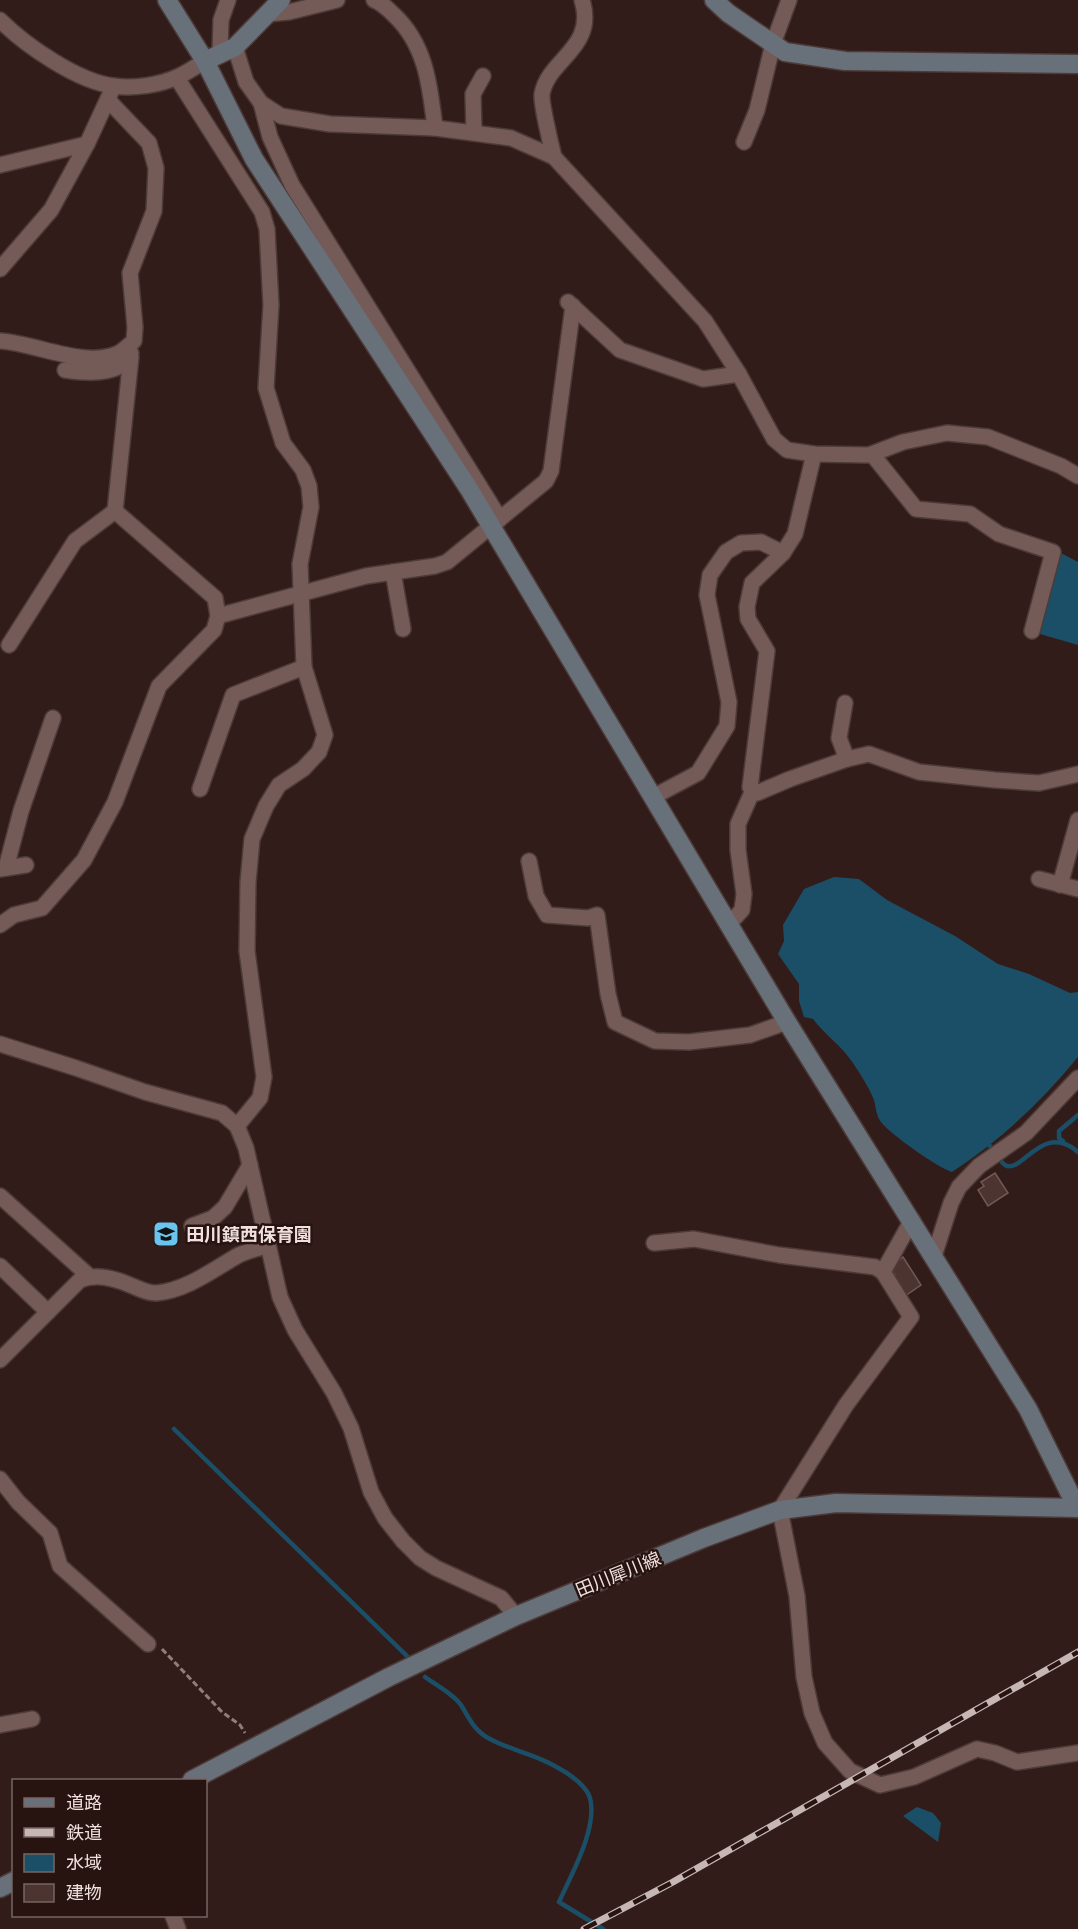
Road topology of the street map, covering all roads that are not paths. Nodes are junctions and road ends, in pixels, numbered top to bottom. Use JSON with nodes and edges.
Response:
{"nodes":[{"id":1,"x":167,"y":0,"type":"edge"},
{"id":2,"x":228,"y":0,"type":"edge"},
{"id":3,"x":281,"y":0,"type":"edge"},
{"id":4,"x":337,"y":0,"type":"edge"},
{"id":5,"x":374,"y":0,"type":"edge"},
{"id":6,"x":582,"y":0,"type":"edge"},
{"id":7,"x":714,"y":0,"type":"edge"},
{"id":8,"x":789,"y":0,"type":"edge"},
{"id":9,"x":267,"y":14,"type":"junction"},
{"id":10,"x":0,"y":20,"type":"edge"},
{"id":11,"x":773,"y":44,"type":"junction"},
{"id":12,"x":220,"y":53,"type":"junction"},
{"id":13,"x":1078,"y":64,"type":"edge"},
{"id":14,"x":483,"y":76,"type":"dead end"},
{"id":15,"x":177,"y":78,"type":"junction"},
{"id":16,"x":111,"y":93,"type":"junction"},
{"id":17,"x":261,"y":103,"type":"junction"},
{"id":18,"x":435,"y":128,"type":"junction"},
{"id":19,"x":474,"y":133,"type":"junction"},
{"id":20,"x":744,"y":142,"type":"dead end"},
{"id":21,"x":87,"y":144,"type":"junction"},
{"id":22,"x":554,"y":157,"type":"junction"},
{"id":23,"x":0,"y":165,"type":"edge"},
{"id":24,"x":0,"y":269,"type":"edge"},
{"id":25,"x":0,"y":341,"type":"edge"},
{"id":26,"x":134,"y":341,"type":"junction"},
{"id":27,"x":131,"y":357,"type":"junction"},
{"id":28,"x":65,"y":370,"type":"dead end"},
{"id":29,"x":739,"y":374,"type":"junction"},
{"id":30,"x":872,"y":453,"type":"junction"},
{"id":31,"x":814,"y":454,"type":"junction"},
{"id":32,"x":1078,"y":476,"type":"edge"},
{"id":33,"x":116,"y":511,"type":"junction"},
{"id":34,"x":496,"y":523,"type":"junction"},
{"id":35,"x":783,"y":553,"type":"junction"},
{"id":36,"x":393,"y":572,"type":"junction"},
{"id":37,"x":300,"y":592,"type":"junction"},
{"id":38,"x":218,"y":616,"type":"junction"},
{"id":39,"x":403,"y":629,"type":"dead end"},
{"id":40,"x":1032,"y":631,"type":"dead end"},
{"id":41,"x":9,"y":645,"type":"dead end"},
{"id":42,"x":304,"y":667,"type":"junction"},
{"id":43,"x":844,"y":703,"type":"dead end"},
{"id":44,"x":53,"y":718,"type":"dead end"},
{"id":45,"x":847,"y":759,"type":"junction"},
{"id":46,"x":1078,"y":774,"type":"edge"},
{"id":47,"x":200,"y":789,"type":"dead end"},
{"id":48,"x":753,"y":790,"type":"junction"},
{"id":49,"x":653,"y":797,"type":"junction"},
{"id":50,"x":1078,"y":820,"type":"edge"},
{"id":51,"x":529,"y":861,"type":"dead end"},
{"id":52,"x":26,"y":865,"type":"dead end"},
{"id":53,"x":3,"y":868,"type":"edge"},
{"id":54,"x":1039,"y":879,"type":"dead end"},
{"id":55,"x":1060,"y":885,"type":"junction"},
{"id":56,"x":1078,"y":889,"type":"edge"},
{"id":57,"x":729,"y":924,"type":"junction"},
{"id":58,"x":0,"y":925,"type":"edge"},
{"id":59,"x":788,"y":1022,"type":"junction"},
{"id":60,"x":3,"y":1042,"type":"edge"},
{"id":61,"x":1078,"y":1078,"type":"edge"},
{"id":62,"x":237,"y":1126,"type":"junction"},
{"id":63,"x":250,"y":1165,"type":"junction"},
{"id":64,"x":0,"y":1196,"type":"edge"},
{"id":65,"x":912,"y":1220,"type":"junction"},
{"id":66,"x":192,"y":1226,"type":"dead end"},
{"id":67,"x":654,"y":1243,"type":"dead end"},
{"id":68,"x":268,"y":1245,"type":"junction"},
{"id":69,"x":934,"y":1256,"type":"junction"},
{"id":70,"x":0,"y":1266,"type":"edge"},
{"id":71,"x":883,"y":1272,"type":"junction"},
{"id":72,"x":89,"y":1276,"type":"junction"},
{"id":73,"x":48,"y":1312,"type":"junction"},
{"id":74,"x":0,"y":1360,"type":"edge"},
{"id":75,"x":0,"y":1479,"type":"edge"},
{"id":76,"x":1078,"y":1508,"type":"edge"},
{"id":77,"x":780,"y":1510,"type":"junction"},
{"id":78,"x":516,"y":1616,"type":"junction"},
{"id":79,"x":148,"y":1644,"type":"road end"},
{"id":80,"x":32,"y":1719,"type":"dead end"},
{"id":81,"x":0,"y":1725,"type":"edge"},
{"id":82,"x":1078,"y":1753,"type":"edge"},
{"id":83,"x":194,"y":1779,"type":"edge"}],
"edges":[{"from":1,"to":12,"type":"street"},
{"from":2,"to":12,"type":"street"},
{"from":3,"to":9,"type":"street"},
{"from":4,"to":9,"type":"street"},
{"from":5,"to":18,"type":"street"},
{"from":6,"to":22,"type":"street"},
{"from":7,"to":11,"type":"street"},
{"from":8,"to":11,"type":"street"},
{"from":9,"to":12,"type":"street"},
{"from":10,"to":16,"type":"street"},
{"from":11,"to":13,"type":"street"},
{"from":11,"to":20,"type":"street"},
{"from":12,"to":15,"type":"street"},
{"from":12,"to":17,"type":"street"},
{"from":12,"to":34,"type":"street"},
{"from":14,"to":19,"type":"street"},
{"from":15,"to":16,"type":"street"},
{"from":15,"to":37,"type":"street"},
{"from":16,"to":21,"type":"street"},
{"from":16,"to":26,"type":"street"},
{"from":17,"to":18,"type":"street"},
{"from":17,"to":34,"type":"street"},
{"from":18,"to":19,"type":"street"},
{"from":19,"to":22,"type":"street"},
{"from":21,"to":23,"type":"street"},
{"from":21,"to":24,"type":"street"},
{"from":22,"to":29,"type":"street"},
{"from":25,"to":26,"type":"street"},
{"from":26,"to":27,"type":"street"},
{"from":27,"to":28,"type":"street"},
{"from":27,"to":33,"type":"street"},
{"from":29,"to":31,"type":"street"},
{"from":29,"to":34,"type":"street"},
{"from":30,"to":31,"type":"street"},
{"from":30,"to":32,"type":"street"},
{"from":30,"to":40,"type":"street"},
{"from":31,"to":35,"type":"street"},
{"from":33,"to":38,"type":"street"},
{"from":33,"to":41,"type":"street"},
{"from":34,"to":36,"type":"street"},
{"from":34,"to":49,"type":"street"},
{"from":35,"to":48,"type":"street"},
{"from":35,"to":49,"type":"street"},
{"from":36,"to":37,"type":"street"},
{"from":36,"to":39,"type":"street"},
{"from":37,"to":38,"type":"street"},
{"from":37,"to":42,"type":"street"},
{"from":38,"to":58,"type":"street"},
{"from":42,"to":47,"type":"street"},
{"from":42,"to":62,"type":"street"},
{"from":43,"to":45,"type":"street"},
{"from":44,"to":53,"type":"street"},
{"from":45,"to":46,"type":"street"},
{"from":45,"to":48,"type":"street"},
{"from":48,"to":57,"type":"street"},
{"from":49,"to":57,"type":"street"},
{"from":50,"to":55,"type":"street"},
{"from":51,"to":59,"type":"street"},
{"from":52,"to":53,"type":"street"},
{"from":54,"to":55,"type":"street"},
{"from":55,"to":56,"type":"street"},
{"from":57,"to":59,"type":"street"},
{"from":59,"to":65,"type":"street"},
{"from":60,"to":62,"type":"street"},
{"from":61,"to":69,"type":"street"},
{"from":62,"to":63,"type":"street"},
{"from":63,"to":66,"type":"street"},
{"from":63,"to":68,"type":"street"},
{"from":64,"to":72,"type":"street"},
{"from":65,"to":69,"type":"street"},
{"from":65,"to":71,"type":"street"},
{"from":67,"to":71,"type":"street"},
{"from":68,"to":72,"type":"street"},
{"from":68,"to":78,"type":"street"},
{"from":69,"to":76,"type":"street"},
{"from":70,"to":73,"type":"street"},
{"from":71,"to":77,"type":"street"},
{"from":72,"to":73,"type":"street"},
{"from":73,"to":74,"type":"street"},
{"from":75,"to":79,"type":"street"},
{"from":76,"to":77,"type":"street","name":"田川犀川線"},
{"from":77,"to":78,"type":"street","name":"田川犀川線"},
{"from":77,"to":82,"type":"street"},
{"from":78,"to":83,"type":"street","name":"田川犀川線"},
{"from":80,"to":81,"type":"street"}]}
